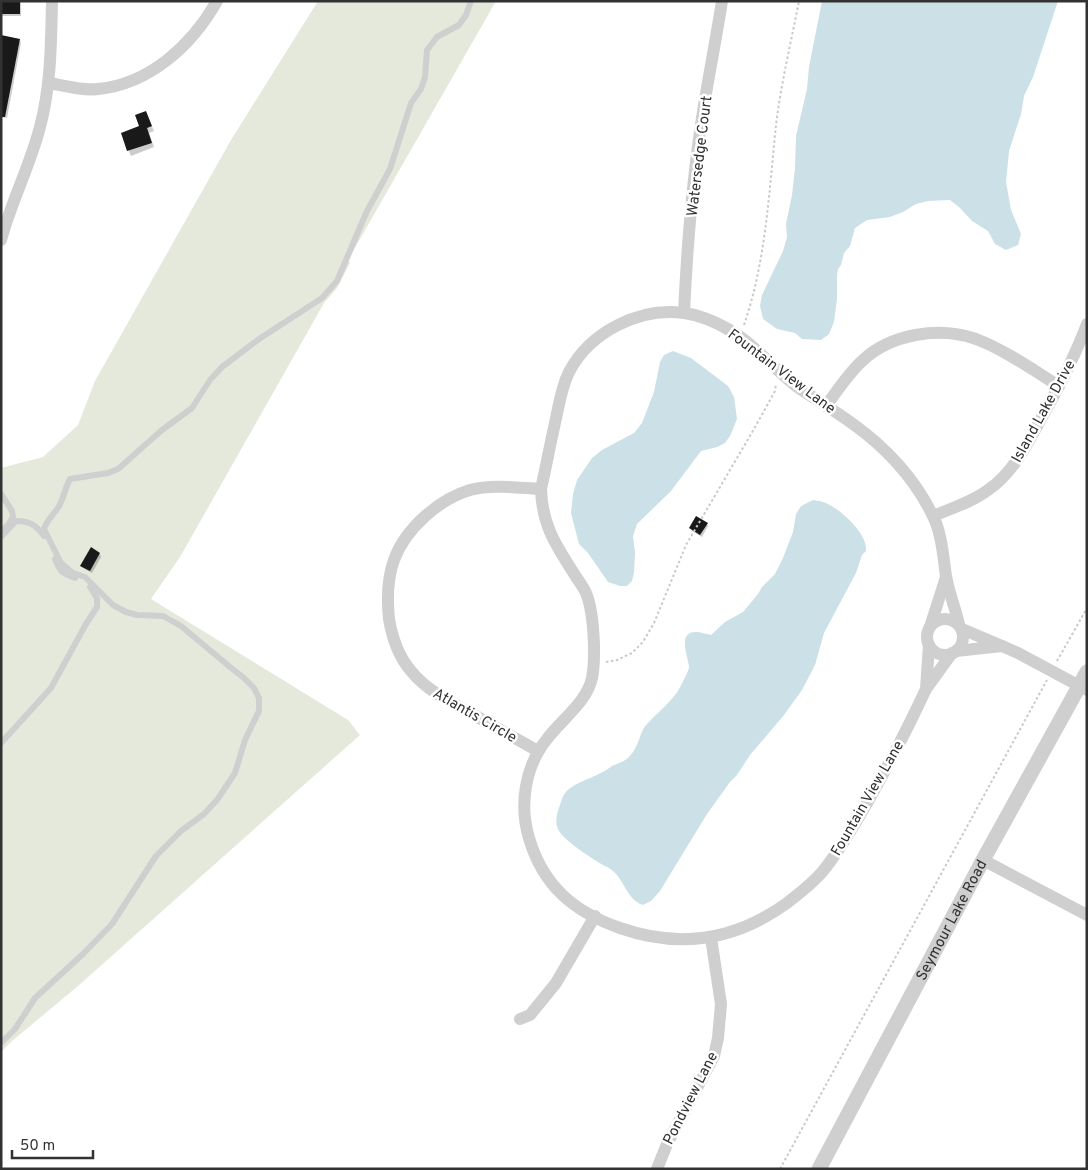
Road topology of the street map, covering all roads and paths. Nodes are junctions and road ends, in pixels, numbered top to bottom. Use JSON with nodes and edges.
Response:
{"nodes":[{"id":1,"x":52,"y":1,"type":"edge"},
{"id":2,"x":217,"y":1,"type":"edge"},
{"id":3,"x":471,"y":1,"type":"edge"},
{"id":4,"x":722,"y":1,"type":"edge"},
{"id":5,"x":799,"y":1,"type":"edge"},
{"id":6,"x":49,"y":83,"type":"junction"},
{"id":7,"x":1,"y":240,"type":"edge"},
{"id":8,"x":684,"y":313,"type":"junction"},
{"id":9,"x":1087,"y":324,"type":"edge"},
{"id":10,"x":737,"y":335,"type":"junction"},
{"id":11,"x":780,"y":373,"type":"junction"},
{"id":12,"x":1059,"y":386,"type":"junction"},
{"id":13,"x":826,"y":406,"type":"junction"},
{"id":14,"x":541,"y":489,"type":"junction"},
{"id":15,"x":1,"y":494,"type":"edge"},
{"id":16,"x":933,"y":516,"type":"junction"},
{"id":17,"x":1,"y":530,"type":"edge"},
{"id":18,"x":1,"y":537,"type":"edge"},
{"id":19,"x":946,"y":577,"type":"junction"},
{"id":20,"x":1087,"y":608,"type":"edge"},
{"id":21,"x":960,"y":626,"type":"junction"},
{"id":22,"x":930,"y":627,"type":"junction"},
{"id":23,"x":928,"y":645,"type":"junction"},
{"id":24,"x":1002,"y":646,"type":"junction"},
{"id":25,"x":954,"y":652,"type":"junction"},
{"id":26,"x":593,"y":663,"type":"junction"},
{"id":27,"x":1052,"y":671,"type":"junction"},
{"id":28,"x":1087,"y":672,"type":"edge"},
{"id":29,"x":1083,"y":688,"type":"edge"},
{"id":30,"x":926,"y":689,"type":"junction"},
{"id":31,"x":1,"y":742,"type":"edge"},
{"id":32,"x":538,"y":751,"type":"junction"},
{"id":33,"x":983,"y":860,"type":"junction"},
{"id":34,"x":1087,"y":915,"type":"edge"},
{"id":35,"x":595,"y":916,"type":"junction"},
{"id":36,"x":711,"y":938,"type":"junction"},
{"id":37,"x":520,"y":1018,"type":"dead end"},
{"id":38,"x":1,"y":1043,"type":"edge"},
{"id":39,"x":656,"y":1169,"type":"edge"},
{"id":40,"x":780,"y":1169,"type":"edge"},
{"id":41,"x":819,"y":1169,"type":"edge"}],
"edges":[{"from":1,"to":6,"type":"street"},
{"from":2,"to":6,"type":"street"},
{"from":3,"to":38,"type":"lane"},
{"from":4,"to":8,"type":"street","name":"Watersedge Court"},
{"from":5,"to":10,"type":"path"},
{"from":6,"to":7,"type":"street"},
{"from":8,"to":10,"type":"street","name":"Fountain View Lane"},
{"from":8,"to":14,"type":"street","name":"Fountain View Lane"},
{"from":9,"to":12,"type":"street","name":"Island Lake Drive"},
{"from":10,"to":11,"type":"street","name":"Fountain View Lane"},
{"from":11,"to":13,"type":"street","name":"Fountain View Lane"},
{"from":11,"to":26,"type":"path"},
{"from":12,"to":13,"type":"street"},
{"from":12,"to":16,"type":"street","name":"Island Lake Drive"},
{"from":13,"to":16,"type":"street","name":"Fountain View Lane"},
{"from":14,"to":26,"type":"street","name":"Fountain View Lane"},
{"from":14,"to":32,"type":"street","name":"Atlantis Circle"},
{"from":15,"to":17,"type":"lane"},
{"from":16,"to":19,"type":"street","name":"Fountain View Lane"},
{"from":18,"to":31,"type":"lane"},
{"from":19,"to":21,"type":"street","name":"Fountain View Lane"},
{"from":19,"to":22,"type":"street","name":"Fountain View Lane"},
{"from":20,"to":27,"type":"path"},
{"from":21,"to":22,"type":"street"},
{"from":21,"to":24,"type":"street"},
{"from":21,"to":25,"type":"street"},
{"from":22,"to":23,"type":"street"},
{"from":23,"to":25,"type":"street"},
{"from":23,"to":30,"type":"street","name":"Fountain View Lane"},
{"from":24,"to":25,"type":"street"},
{"from":24,"to":27,"type":"street"},
{"from":25,"to":30,"type":"street","name":"Fountain View Lane"},
{"from":26,"to":32,"type":"street","name":"Fountain View Lane"},
{"from":27,"to":29,"type":"street"},
{"from":27,"to":40,"type":"path"},
{"from":28,"to":29,"type":"street","name":"Seymour Lake Road"},
{"from":29,"to":33,"type":"street","name":"Seymour Lake Road"},
{"from":30,"to":36,"type":"street","name":"Fountain View Lane"},
{"from":32,"to":35,"type":"street","name":"Fountain View Lane"},
{"from":33,"to":34,"type":"street"},
{"from":33,"to":41,"type":"street","name":"Seymour Lake Road"},
{"from":35,"to":36,"type":"street","name":"Fountain View Lane"},
{"from":35,"to":37,"type":"street"},
{"from":36,"to":39,"type":"street","name":"Pondview Lane"}]}
